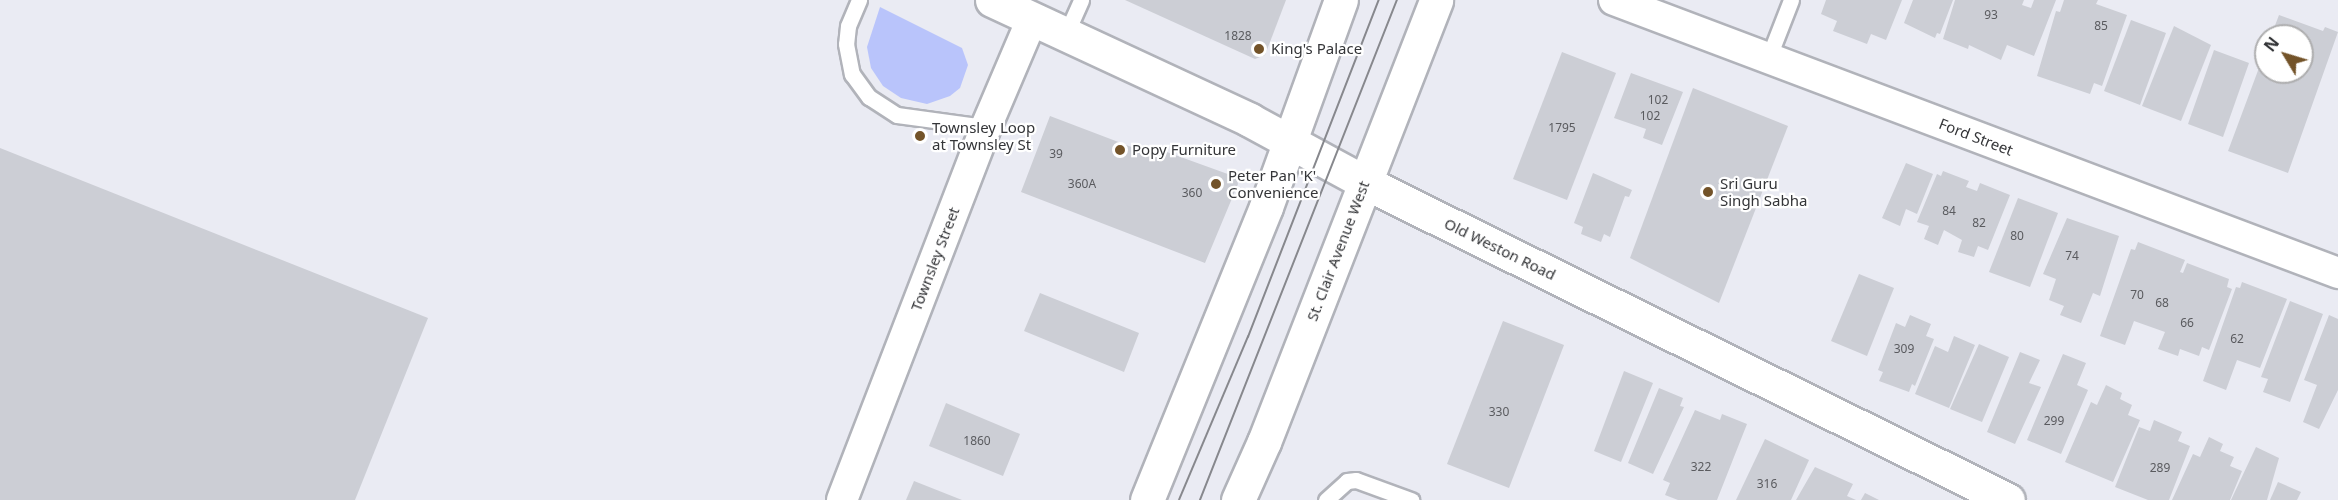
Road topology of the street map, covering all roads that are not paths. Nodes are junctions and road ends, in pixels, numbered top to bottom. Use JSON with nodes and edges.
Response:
{"nodes":[{"id":1,"x":859,"y":0,"type":"edge"},
{"id":2,"x":992,"y":0,"type":"edge"},
{"id":3,"x":1081,"y":0,"type":"edge"},
{"id":4,"x":1341,"y":0,"type":"edge"},
{"id":5,"x":1436,"y":0,"type":"edge"},
{"id":6,"x":1614,"y":0,"type":"edge"},
{"id":7,"x":1791,"y":0,"type":"edge"},
{"id":8,"x":1032,"y":19,"type":"junction"},
{"id":9,"x":1066,"y":34,"type":"junction"},
{"id":10,"x":1768,"y":59,"type":"junction"},
{"id":11,"x":986,"y":127,"type":"junction"},
{"id":12,"x":1290,"y":140,"type":"junction"},
{"id":13,"x":1364,"y":182,"type":"junction"},
{"id":14,"x":2338,"y":273,"type":"edge"},
{"id":15,"x":842,"y":500,"type":"edge"},
{"id":16,"x":1147,"y":500,"type":"edge"},
{"id":17,"x":1238,"y":500,"type":"edge"},
{"id":18,"x":1326,"y":500,"type":"edge"},
{"id":19,"x":1411,"y":500,"type":"edge"},
{"id":20,"x":2008,"y":500,"type":"edge"}],
"edges":[{"from":1,"to":11,"type":"lane"},
{"from":2,"to":8,"type":"main road","name":"Old Weston Road"},
{"from":3,"to":9,"type":"lane"},
{"from":4,"to":12,"type":"main road"},
{"from":5,"to":13,"type":"main road","name":"St. Clair Avenue West"},
{"from":6,"to":10,"type":"street","name":"Ford Street"},
{"from":7,"to":10,"type":"lane"},
{"from":8,"to":9,"type":"main road","name":"Old Weston Road"},
{"from":8,"to":11,"type":"street","name":"Townsley Street"},
{"from":9,"to":12,"type":"main road","name":"Old Weston Road"},
{"from":10,"to":14,"type":"street","name":"Ford Street"},
{"from":11,"to":15,"type":"street","name":"Townsley Street"},
{"from":12,"to":13,"type":"main road","name":"Old Weston Road"},
{"from":12,"to":16,"type":"main road"},
{"from":13,"to":17,"type":"main road","name":"St. Clair Avenue West"},
{"from":13,"to":20,"type":"main road","name":"Old Weston Road"},
{"from":18,"to":19,"type":"lane"}]}
